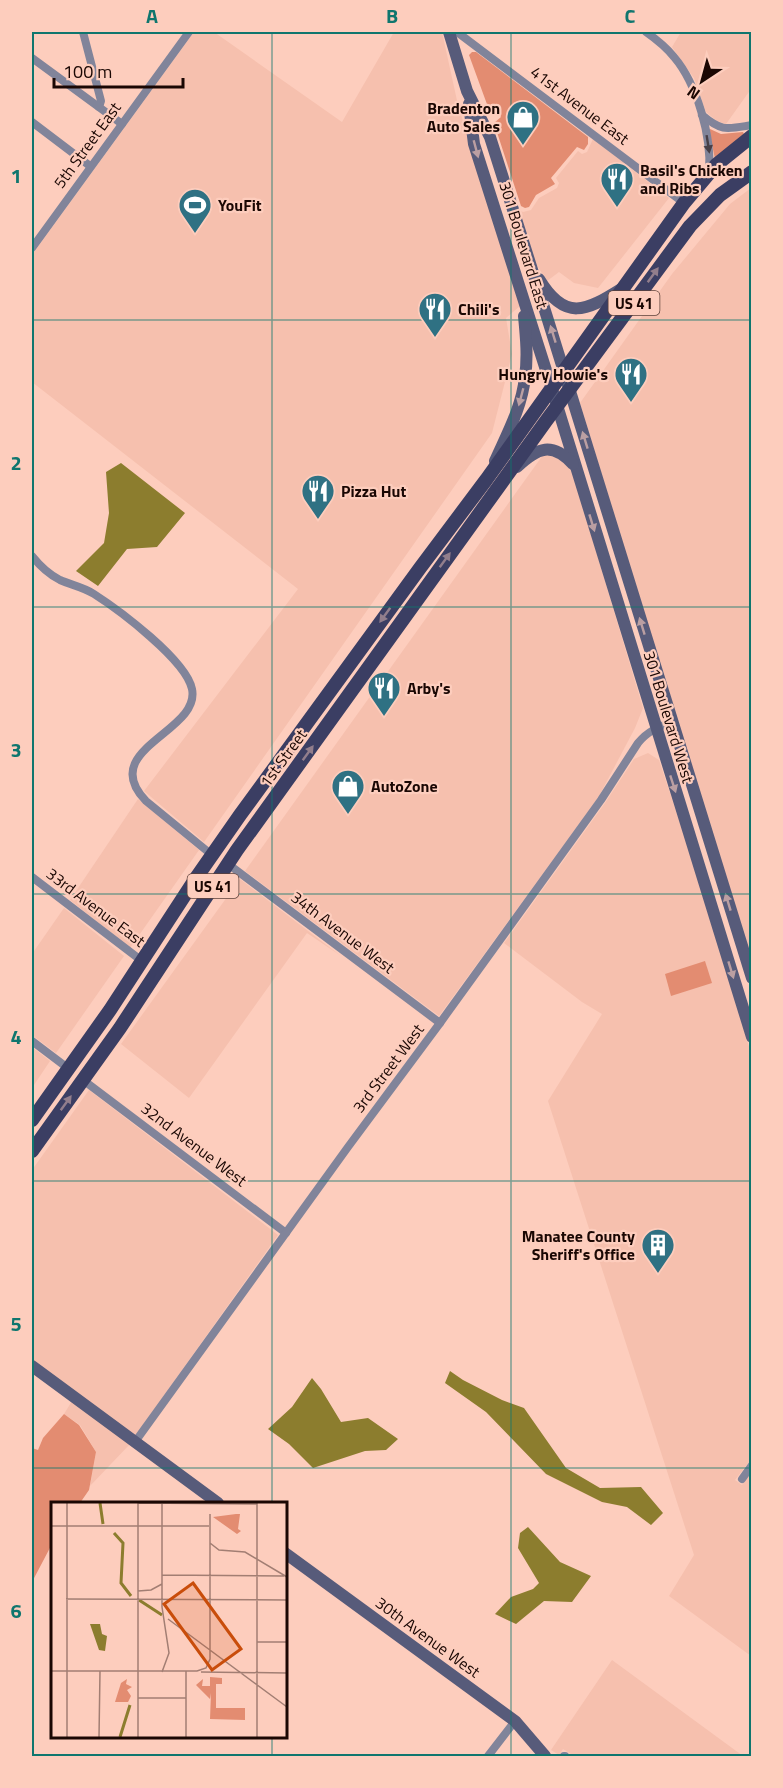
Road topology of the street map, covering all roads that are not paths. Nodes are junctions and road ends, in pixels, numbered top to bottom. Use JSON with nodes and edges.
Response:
{"nodes":[{"id":1,"x":83,"y":32,"type":"edge"},
{"id":2,"x":189,"y":32,"type":"edge"},
{"id":3,"x":449,"y":32,"type":"edge"},
{"id":4,"x":457,"y":32,"type":"edge"},
{"id":5,"x":646,"y":32,"type":"edge"},
{"id":6,"x":32,"y":58,"type":"edge"},
{"id":7,"x":467,"y":91,"type":"junction"},
{"id":8,"x":99,"y":107,"type":"junction"},
{"id":9,"x":702,"y":115,"type":"junction"},
{"id":10,"x":32,"y":122,"type":"edge"},
{"id":11,"x":122,"y":124,"type":"junction"},
{"id":12,"x":752,"y":125,"type":"edge"},
{"id":13,"x":752,"y":136,"type":"edge"},
{"id":14,"x":90,"y":166,"type":"junction"},
{"id":15,"x":752,"y":172,"type":"edge"},
{"id":16,"x":709,"y":173,"type":"junction"},
{"id":17,"x":684,"y":203,"type":"junction"},
{"id":18,"x":32,"y":248,"type":"edge"},
{"id":19,"x":530,"y":264,"type":"junction"},
{"id":20,"x":622,"y":289,"type":"junction"},
{"id":21,"x":523,"y":297,"type":"junction"},
{"id":22,"x":564,"y":370,"type":"junction"},
{"id":23,"x":552,"y":389,"type":"junction"},
{"id":24,"x":569,"y":390,"type":"junction"},
{"id":25,"x":557,"y":406,"type":"junction"},
{"id":26,"x":574,"y":465,"type":"junction"},
{"id":27,"x":493,"y":482,"type":"junction"},
{"id":28,"x":32,"y":556,"type":"edge"},
{"id":29,"x":672,"y":722,"type":"junction"},
{"id":30,"x":655,"y":728,"type":"junction"},
{"id":31,"x":295,"y":740,"type":"junction"},
{"id":32,"x":212,"y":855,"type":"junction"},
{"id":33,"x":228,"y":864,"type":"junction"},
{"id":34,"x":32,"y":877,"type":"edge"},
{"id":35,"x":142,"y":961,"type":"junction"},
{"id":36,"x":164,"y":961,"type":"junction"},
{"id":37,"x":752,"y":978,"type":"edge"},
{"id":38,"x":440,"y":1023,"type":"junction"},
{"id":39,"x":752,"y":1037,"type":"edge"},
{"id":40,"x":32,"y":1041,"type":"edge"},
{"id":41,"x":69,"y":1069,"type":"junction"},
{"id":42,"x":84,"y":1079,"type":"junction"},
{"id":43,"x":32,"y":1120,"type":"edge"},
{"id":44,"x":32,"y":1151,"type":"edge"},
{"id":45,"x":286,"y":1233,"type":"junction"},
{"id":46,"x":32,"y":1366,"type":"edge"},
{"id":47,"x":135,"y":1442,"type":"junction"},
{"id":48,"x":752,"y":1466,"type":"edge"},
{"id":49,"x":742,"y":1479,"type":"dead end"},
{"id":50,"x":217,"y":1502,"type":"edge"},
{"id":51,"x":286,"y":1553,"type":"edge"},
{"id":52,"x":515,"y":1721,"type":"junction"},
{"id":53,"x":489,"y":1756,"type":"edge"},
{"id":54,"x":545,"y":1756,"type":"edge"}],
"edges":[{"from":1,"to":8,"type":"street"},
{"from":2,"to":11,"type":"street","name":"5th Street East"},
{"from":3,"to":7,"type":"main road","name":"301 Boulevard East"},
{"from":4,"to":17,"type":"street","name":"41st Avenue East"},
{"from":5,"to":9,"type":"street"},
{"from":6,"to":8,"type":"street"},
{"from":7,"to":19,"type":"main road","name":"301 Boulevard East"},
{"from":7,"to":21,"type":"main road","name":"301 Boulevard East","one_way":true},
{"from":8,"to":11,"type":"street"},
{"from":9,"to":12,"type":"street"},
{"from":9,"to":16,"type":"street","one_way":true},
{"from":10,"to":14,"type":"street"},
{"from":11,"to":14,"type":"street","name":"5th Street East"},
{"from":13,"to":16,"type":"main road","number":"US 41"},
{"from":14,"to":18,"type":"street","name":"5th Street East"},
{"from":24,"to":15,"type":"main road","number":"US 41","one_way":true},
{"from":16,"to":17,"type":"main road","number":"US 41"},
{"from":17,"to":20,"type":"main road","number":"US 41"},
{"from":19,"to":20,"type":"main road"},
{"from":22,"to":19,"type":"main road","name":"301 Boulevard East","one_way":true},
{"from":20,"to":22,"type":"main road","number":"US 41"},
{"from":21,"to":23,"type":"main road","name":"301 Boulevard East"},
{"from":21,"to":27,"type":"main road","one_way":true},
{"from":22,"to":23,"type":"main road","name":"1st Street","number":"US 41"},
{"from":22,"to":24,"type":"main road","name":"301 Boulevard East"},
{"from":23,"to":25,"type":"main road","name":"301 Boulevard East"},
{"from":23,"to":27,"type":"main road","name":"1st Street","number":"US 41"},
{"from":24,"to":25,"type":"main road","name":"1st Street","number":"US 41"},
{"from":29,"to":24,"type":"main road","name":"301 Boulevard West","one_way":true},
{"from":25,"to":26,"type":"main road","name":"301 Boulevard West"},
{"from":25,"to":27,"type":"main road","name":"1st Street","number":"US 41"},
{"from":26,"to":27,"type":"main road"},
{"from":26,"to":30,"type":"main road","name":"301 Boulevard West","one_way":true},
{"from":27,"to":31,"type":"main road","name":"1st Street","number":"US 41","one_way":true},
{"from":33,"to":27,"type":"main road","name":"1st Street","number":"US 41","one_way":true},
{"from":28,"to":32,"type":"street"},
{"from":29,"to":30,"type":"street","name":"3rd Street West"},
{"from":37,"to":29,"type":"main road","name":"301 Boulevard West","one_way":true},
{"from":30,"to":38,"type":"street","name":"3rd Street West"},
{"from":30,"to":39,"type":"main road","name":"301 Boulevard West","one_way":true},
{"from":31,"to":32,"type":"main road","name":"1st Street","number":"US 41"},
{"from":31,"to":33,"type":"main road"},
{"from":32,"to":35,"type":"main road","name":"1st Street","number":"US 41"},
{"from":32,"to":36,"type":"main road"},
{"from":33,"to":36,"type":"main road","name":"1st Street","number":"US 41"},
{"from":33,"to":38,"type":"street","name":"34th Avenue West"},
{"from":34,"to":35,"type":"street","name":"33rd Avenue East"},
{"from":35,"to":41,"type":"main road","name":"1st Street","number":"US 41"},
{"from":35,"to":42,"type":"main road"},
{"from":36,"to":42,"type":"main road","name":"1st Street","number":"US 41"},
{"from":38,"to":45,"type":"street","name":"3rd Street West"},
{"from":40,"to":41,"type":"street"},
{"from":41,"to":43,"type":"main road","name":"1st Street","number":"US 41"},
{"from":44,"to":42,"type":"main road","name":"1st Street","number":"US 41","one_way":true},
{"from":42,"to":45,"type":"street","name":"32nd Avenue West"},
{"from":45,"to":47,"type":"street","name":"3rd Street West"},
{"from":46,"to":47,"type":"main road"},
{"from":47,"to":50,"type":"main road"},
{"from":48,"to":49,"type":"street"},
{"from":51,"to":52,"type":"main road","name":"30th Avenue West"},
{"from":52,"to":53,"type":"street"},
{"from":52,"to":54,"type":"main road","name":"30th Avenue West"}]}
